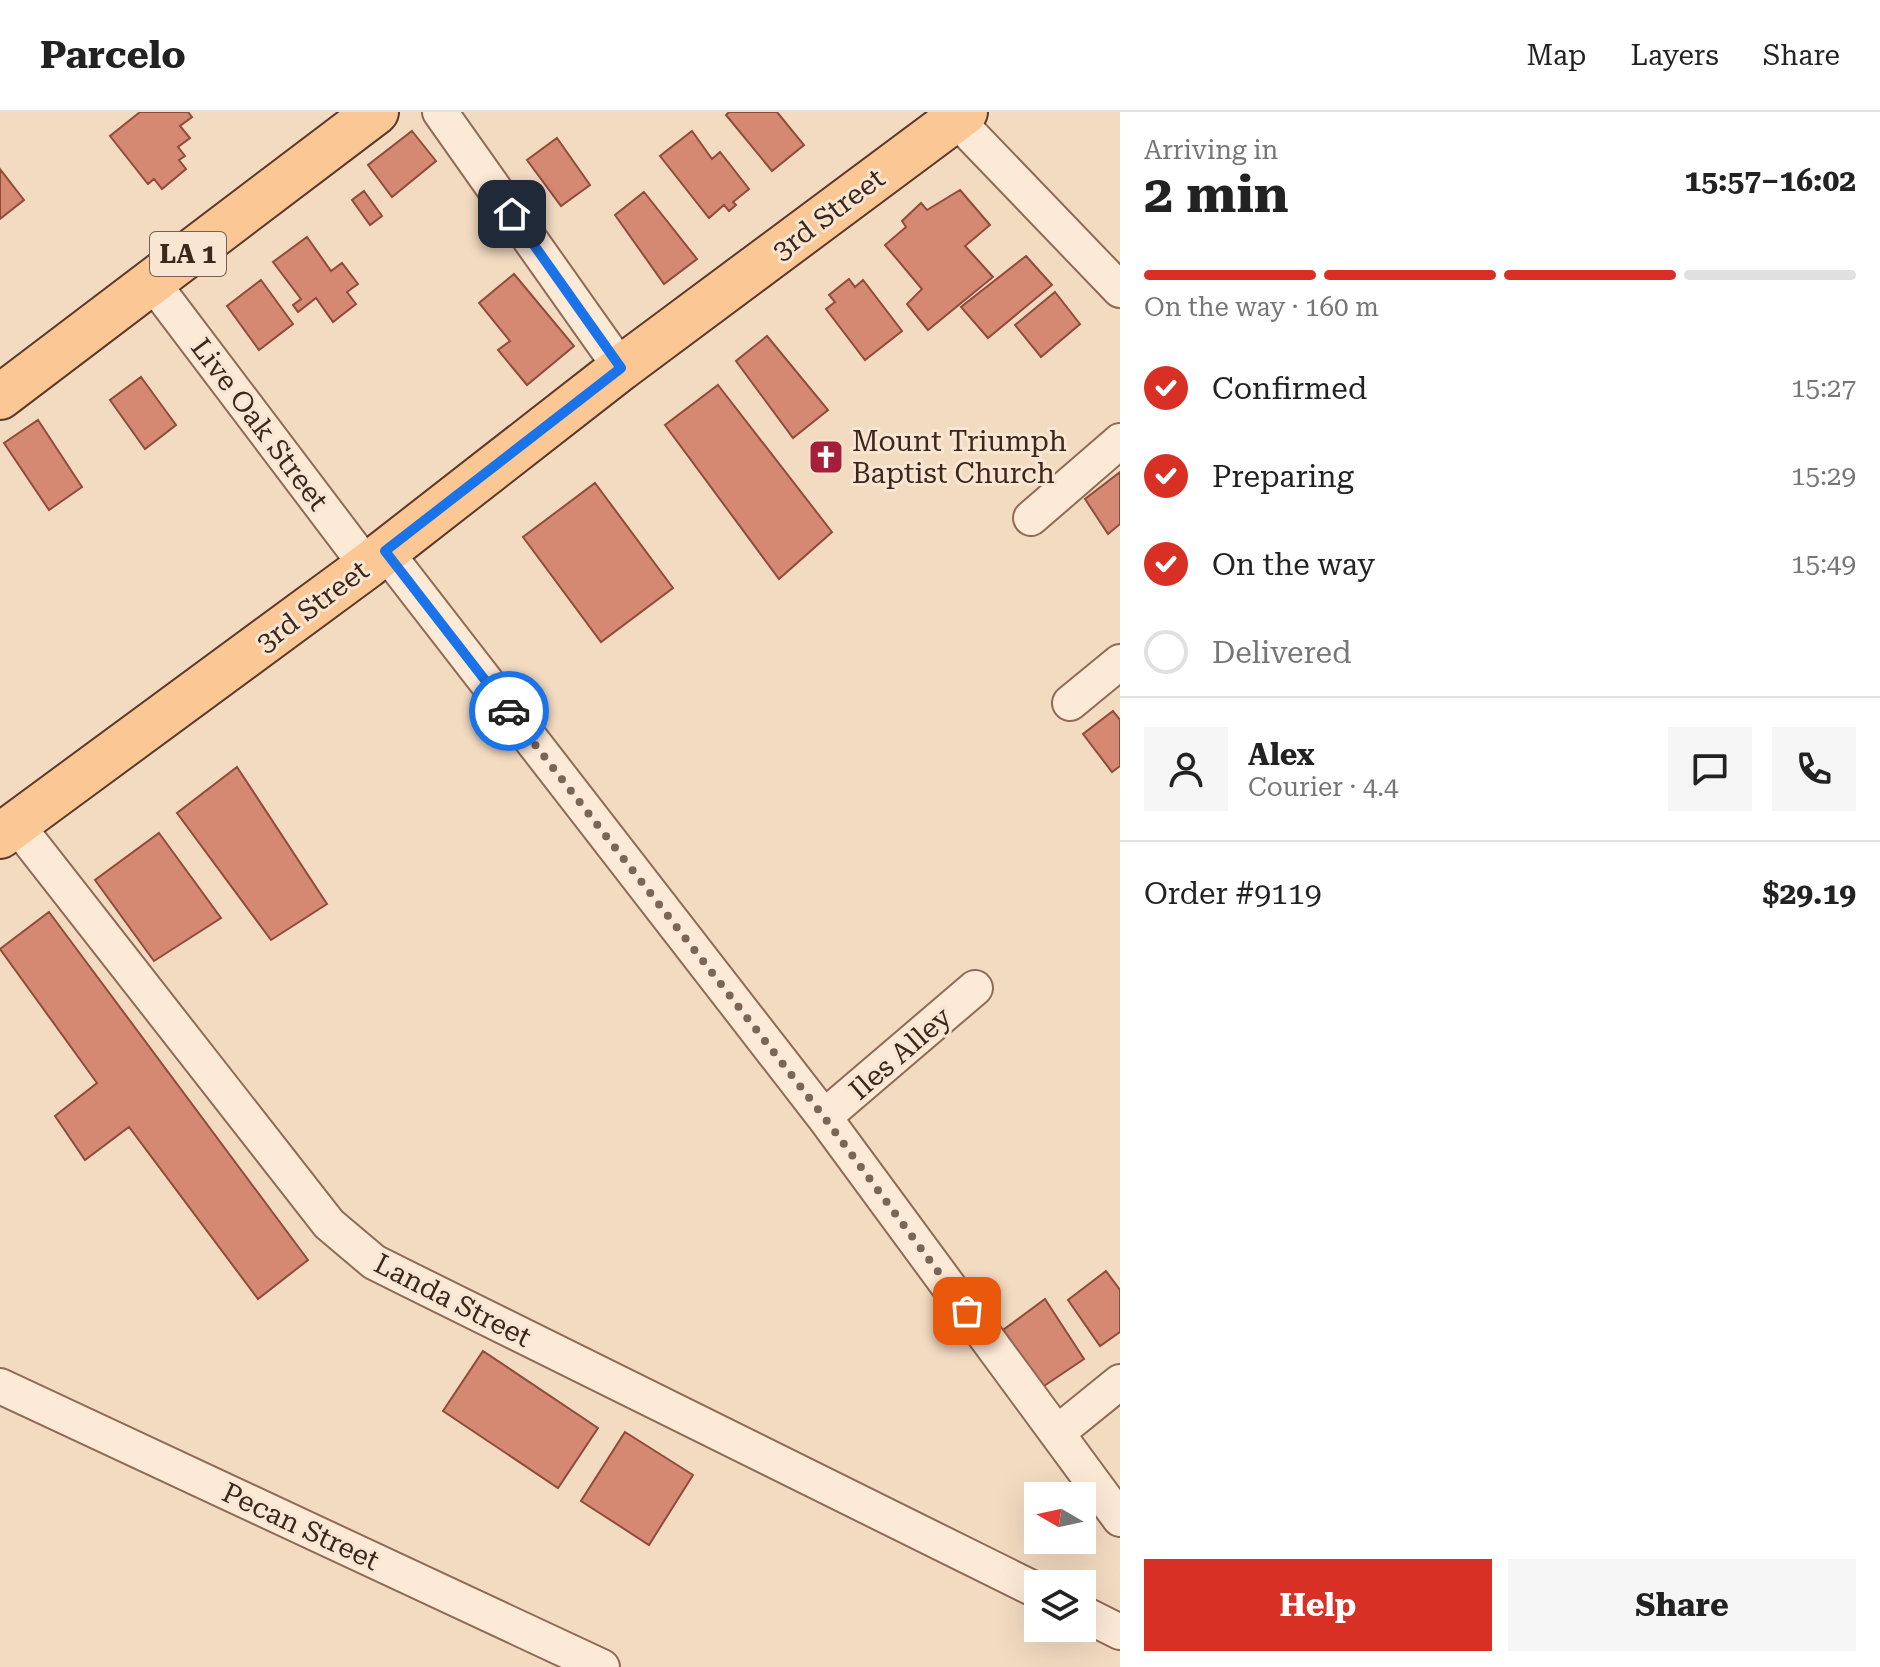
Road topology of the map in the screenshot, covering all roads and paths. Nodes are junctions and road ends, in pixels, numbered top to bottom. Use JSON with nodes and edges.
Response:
{"nodes":[{"id":1,"x":440,"y":112,"type":"edge"},
{"id":2,"x":957,"y":114,"type":"edge"},
{"id":3,"x":368,"y":115,"type":"edge"},
{"id":4,"x":152,"y":282,"type":"junction"},
{"id":5,"x":1120,"y":290,"type":"edge"},
{"id":6,"x":621,"y":368,"type":"junction"},
{"id":7,"x":0,"y":397,"type":"edge"},
{"id":8,"x":1120,"y":441,"type":"edge"},
{"id":9,"x":1031,"y":518,"type":"dead end"},
{"id":10,"x":376,"y":558,"type":"junction"},
{"id":11,"x":1120,"y":662,"type":"edge"},
{"id":12,"x":1070,"y":703,"type":"dead end"},
{"id":13,"x":8,"y":830,"type":"edge"},
{"id":14,"x":975,"y":988,"type":"dead end"},
{"id":15,"x":824,"y":1117,"type":"junction"},
{"id":16,"x":1120,"y":1382,"type":"edge"},
{"id":17,"x":0,"y":1386,"type":"edge"},
{"id":18,"x":1057,"y":1433,"type":"junction"},
{"id":19,"x":1120,"y":1519,"type":"edge"},
{"id":20,"x":1024,"y":1584,"type":"edge"},
{"id":21,"x":1096,"y":1620,"type":"edge"},
{"id":22,"x":1120,"y":1632,"type":"edge"},
{"id":23,"x":602,"y":1667,"type":"edge"}],
"edges":[{"from":1,"to":6,"type":"street"},
{"from":2,"to":5,"type":"street"},
{"from":2,"to":6,"type":"main road","name":"3rd Street"},
{"from":3,"to":4,"type":"main road","number":"LA 1"},
{"from":4,"to":7,"type":"main road","number":"LA 1"},
{"from":4,"to":10,"type":"street","name":"Live Oak Street"},
{"from":6,"to":10,"type":"main road","name":"3rd Street"},
{"from":8,"to":9,"type":"street"},
{"from":10,"to":13,"type":"main road","name":"3rd Street"},
{"from":10,"to":15,"type":"street","name":"Live Oak Street"},
{"from":11,"to":12,"type":"street"},
{"from":13,"to":20,"type":"street","name":"Landa Street"},
{"from":14,"to":15,"type":"street","name":"Iles Alley"},
{"from":15,"to":18,"type":"street","name":"Live Oak Street"},
{"from":16,"to":18,"type":"street"},
{"from":17,"to":23,"type":"street","name":"Pecan Street"},
{"from":18,"to":19,"type":"street","name":"Live Oak Street"},
{"from":21,"to":22,"type":"street"}]}
